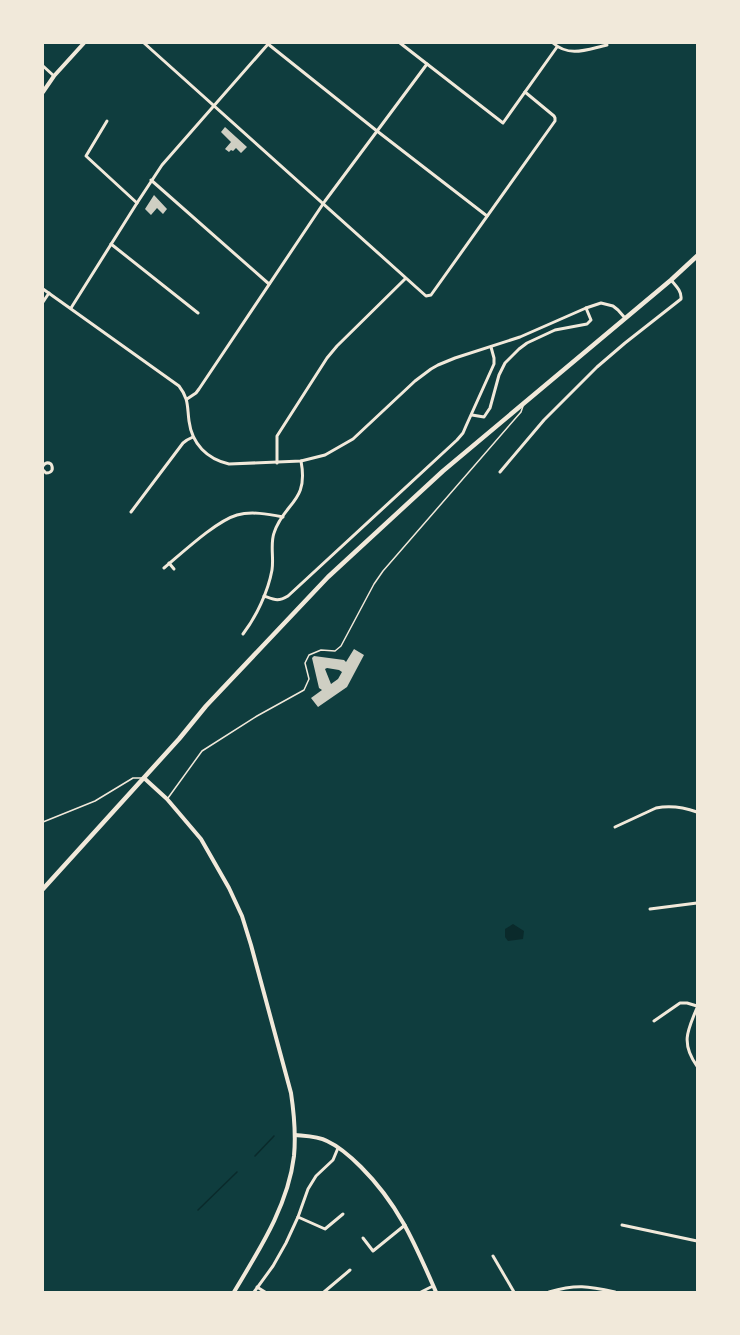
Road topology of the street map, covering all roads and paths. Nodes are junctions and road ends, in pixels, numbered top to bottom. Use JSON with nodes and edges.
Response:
{"nodes":[{"id":1,"x":84,"y":43,"type":"edge"},
{"id":2,"x":144,"y":43,"type":"edge"},
{"id":3,"x":400,"y":43,"type":"edge"},
{"id":4,"x":553,"y":43,"type":"edge"},
{"id":5,"x":269,"y":44,"type":"edge"},
{"id":6,"x":608,"y":44,"type":"edge"},
{"id":7,"x":557,"y":47,"type":"junction"},
{"id":8,"x":426,"y":64,"type":"junction"},
{"id":9,"x":43,"y":66,"type":"edge"},
{"id":10,"x":54,"y":76,"type":"junction"},
{"id":11,"x":43,"y":92,"type":"edge"},
{"id":12,"x":525,"y":92,"type":"junction"},
{"id":13,"x":214,"y":107,"type":"junction"},
{"id":14,"x":108,"y":121,"type":"dead end"},
{"id":15,"x":377,"y":131,"type":"junction"},
{"id":16,"x":151,"y":180,"type":"junction"},
{"id":17,"x":137,"y":203,"type":"junction"},
{"id":18,"x":323,"y":204,"type":"junction"},
{"id":19,"x":487,"y":216,"type":"junction"},
{"id":20,"x":111,"y":244,"type":"junction"},
{"id":21,"x":697,"y":256,"type":"edge"},
{"id":22,"x":405,"y":278,"type":"junction"},
{"id":23,"x":671,"y":280,"type":"junction"},
{"id":24,"x":269,"y":284,"type":"junction"},
{"id":25,"x":43,"y":289,"type":"edge"},
{"id":26,"x":49,"y":293,"type":"junction"},
{"id":27,"x":43,"y":302,"type":"edge"},
{"id":28,"x":71,"y":308,"type":"junction"},
{"id":29,"x":586,"y":308,"type":"junction"},
{"id":30,"x":198,"y":313,"type":"dead end"},
{"id":31,"x":625,"y":318,"type":"junction"},
{"id":32,"x":491,"y":347,"type":"junction"},
{"id":33,"x":187,"y":399,"type":"junction"},
{"id":34,"x":525,"y":402,"type":"junction"},
{"id":35,"x":472,"y":415,"type":"junction"},
{"id":36,"x":193,"y":437,"type":"junction"},
{"id":37,"x":301,"y":461,"type":"junction"},
{"id":38,"x":277,"y":463,"type":"junction"},
{"id":39,"x":43,"y":466,"type":"edge"},
{"id":40,"x":44,"y":472,"type":"edge"},
{"id":41,"x":500,"y":472,"type":"dead end"},
{"id":42,"x":131,"y":512,"type":"dead end"},
{"id":43,"x":283,"y":517,"type":"junction"},
{"id":44,"x":169,"y":564,"type":"junction"},
{"id":45,"x":164,"y":568,"type":"dead end"},
{"id":46,"x":174,"y":569,"type":"dead end"},
{"id":47,"x":264,"y":596,"type":"junction"},
{"id":48,"x":243,"y":634,"type":"dead end"},
{"id":49,"x":144,"y":778,"type":"junction"},
{"id":50,"x":167,"y":799,"type":"junction"},
{"id":51,"x":697,"y":812,"type":"edge"},
{"id":52,"x":43,"y":822,"type":"edge"},
{"id":53,"x":615,"y":827,"type":"dead end"},
{"id":54,"x":43,"y":889,"type":"edge"},
{"id":55,"x":697,"y":903,"type":"edge"},
{"id":56,"x":650,"y":909,"type":"dead end"},
{"id":57,"x":697,"y":1007,"type":"edge"},
{"id":58,"x":654,"y":1021,"type":"dead end"},
{"id":59,"x":697,"y":1066,"type":"edge"},
{"id":60,"x":295,"y":1135,"type":"junction"},
{"id":61,"x":338,"y":1148,"type":"junction"},
{"id":62,"x":343,"y":1214,"type":"dead end"},
{"id":63,"x":298,"y":1217,"type":"junction"},
{"id":64,"x":405,"y":1225,"type":"junction"},
{"id":65,"x":622,"y":1225,"type":"dead end"},
{"id":66,"x":363,"y":1238,"type":"dead end"},
{"id":67,"x":697,"y":1241,"type":"edge"},
{"id":68,"x":493,"y":1256,"type":"dead end"},
{"id":69,"x":350,"y":1270,"type":"dead end"},
{"id":70,"x":433,"y":1286,"type":"junction"},
{"id":71,"x":257,"y":1287,"type":"junction"},
{"id":72,"x":234,"y":1292,"type":"edge"},
{"id":73,"x":254,"y":1292,"type":"edge"},
{"id":74,"x":265,"y":1292,"type":"edge"},
{"id":75,"x":324,"y":1292,"type":"edge"},
{"id":76,"x":421,"y":1292,"type":"edge"},
{"id":77,"x":436,"y":1292,"type":"edge"},
{"id":78,"x":514,"y":1292,"type":"edge"},
{"id":79,"x":549,"y":1292,"type":"edge"},
{"id":80,"x":614,"y":1292,"type":"edge"}],
"edges":[{"from":1,"to":10,"type":"street"},
{"from":2,"to":13,"type":"street"},
{"from":3,"to":8,"type":"street"},
{"from":4,"to":7,"type":"street"},
{"from":5,"to":13,"type":"street"},
{"from":5,"to":15,"type":"street"},
{"from":6,"to":7,"type":"street"},
{"from":7,"to":12,"type":"street"},
{"from":8,"to":12,"type":"street"},
{"from":8,"to":15,"type":"street"},
{"from":9,"to":10,"type":"street"},
{"from":10,"to":11,"type":"street"},
{"from":12,"to":19,"type":"street"},
{"from":13,"to":16,"type":"street"},
{"from":13,"to":18,"type":"street"},
{"from":14,"to":17,"type":"street"},
{"from":15,"to":18,"type":"street"},
{"from":15,"to":19,"type":"street"},
{"from":16,"to":17,"type":"street"},
{"from":16,"to":24,"type":"street"},
{"from":17,"to":20,"type":"street"},
{"from":18,"to":22,"type":"street"},
{"from":18,"to":24,"type":"street"},
{"from":19,"to":22,"type":"street"},
{"from":20,"to":28,"type":"street"},
{"from":20,"to":30,"type":"street"},
{"from":21,"to":23,"type":"main road"},
{"from":22,"to":38,"type":"street"},
{"from":23,"to":31,"type":"main road"},
{"from":23,"to":41,"type":"street"},
{"from":24,"to":33,"type":"street"},
{"from":25,"to":26,"type":"street"},
{"from":26,"to":27,"type":"street"},
{"from":26,"to":28,"type":"street"},
{"from":28,"to":33,"type":"street"},
{"from":29,"to":31,"type":"street"},
{"from":29,"to":32,"type":"street"},
{"from":29,"to":35,"type":"street"},
{"from":31,"to":34,"type":"main road"},
{"from":32,"to":35,"type":"street"},
{"from":32,"to":37,"type":"street"},
{"from":33,"to":36,"type":"street"},
{"from":34,"to":49,"type":"main road"},
{"from":34,"to":50,"type":"lane"},
{"from":35,"to":47,"type":"street"},
{"from":36,"to":38,"type":"street"},
{"from":36,"to":42,"type":"street"},
{"from":37,"to":38,"type":"street"},
{"from":37,"to":43,"type":"street"},
{"from":39,"to":40,"type":"street"},
{"from":43,"to":44,"type":"street"},
{"from":43,"to":47,"type":"street"},
{"from":44,"to":45,"type":"street"},
{"from":44,"to":46,"type":"street"},
{"from":47,"to":48,"type":"street"},
{"from":49,"to":50,"type":"street"},
{"from":49,"to":52,"type":"lane"},
{"from":49,"to":54,"type":"main road"},
{"from":50,"to":60,"type":"street"},
{"from":51,"to":53,"type":"street"},
{"from":55,"to":56,"type":"street"},
{"from":57,"to":58,"type":"street"},
{"from":57,"to":59,"type":"street"},
{"from":60,"to":61,"type":"street"},
{"from":60,"to":72,"type":"street"},
{"from":61,"to":63,"type":"street"},
{"from":61,"to":64,"type":"street"},
{"from":62,"to":63,"type":"street"},
{"from":63,"to":71,"type":"street"},
{"from":64,"to":66,"type":"street"},
{"from":64,"to":70,"type":"street"},
{"from":65,"to":67,"type":"street"},
{"from":68,"to":78,"type":"street"},
{"from":69,"to":75,"type":"street"},
{"from":70,"to":76,"type":"street"},
{"from":70,"to":77,"type":"street"},
{"from":71,"to":73,"type":"street"},
{"from":71,"to":74,"type":"street"},
{"from":79,"to":80,"type":"street"}]}
